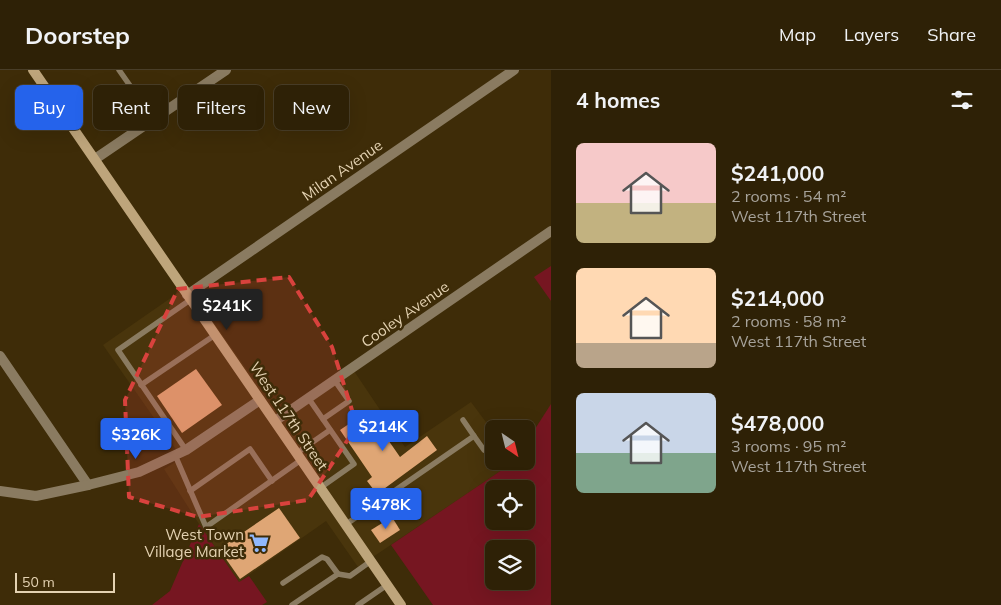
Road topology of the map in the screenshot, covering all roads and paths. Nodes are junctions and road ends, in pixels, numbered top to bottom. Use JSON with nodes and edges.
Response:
{"nodes":[{"id":1,"x":33,"y":70,"type":"edge"},
{"id":2,"x":119,"y":70,"type":"edge"},
{"id":3,"x":226,"y":70,"type":"edge"},
{"id":4,"x":514,"y":70,"type":"edge"},
{"id":5,"x":130,"y":85,"type":"edge"},
{"id":6,"x":168,"y":110,"type":"edge"},
{"id":7,"x":139,"y":130,"type":"edge"},
{"id":8,"x":95,"y":159,"type":"junction"},
{"id":9,"x":551,"y":231,"type":"edge"},
{"id":10,"x":189,"y":298,"type":"junction"},
{"id":11,"x":215,"y":334,"type":"junction"},
{"id":12,"x":0,"y":356,"type":"edge"},
{"id":13,"x":335,"y":381,"type":"junction"},
{"id":14,"x":140,"y":385,"type":"junction"},
{"id":15,"x":309,"y":399,"type":"junction"},
{"id":16,"x":260,"y":400,"type":"junction"},
{"id":17,"x":323,"y":419,"type":"junction"},
{"id":18,"x":463,"y":420,"type":"dead end"},
{"id":19,"x":275,"y":421,"type":"junction"},
{"id":20,"x":330,"y":430,"type":"junction"},
{"id":21,"x":474,"y":436,"type":"junction"},
{"id":22,"x":186,"y":450,"type":"junction"},
{"id":23,"x":484,"y":450,"type":"dead end"},
{"id":24,"x":175,"y":456,"type":"junction"},
{"id":25,"x":299,"y":456,"type":"junction"},
{"id":26,"x":272,"y":481,"type":"junction"},
{"id":27,"x":88,"y":485,"type":"junction"},
{"id":28,"x":320,"y":488,"type":"junction"},
{"id":29,"x":0,"y":491,"type":"edge"},
{"id":30,"x":190,"y":491,"type":"junction"},
{"id":31,"x":345,"y":525,"type":"junction"},
{"id":32,"x":371,"y":561,"type":"junction"},
{"id":33,"x":338,"y":574,"type":"junction"},
{"id":34,"x":283,"y":583,"type":"dead end"},
{"id":35,"x":387,"y":585,"type":"junction"},
{"id":36,"x":292,"y":605,"type":"edge"},
{"id":37,"x":358,"y":605,"type":"edge"},
{"id":38,"x":401,"y":605,"type":"edge"}],
"edges":[{"from":1,"to":8,"type":"main road","name":"West 117th Street"},
{"from":2,"to":5,"type":"lane"},
{"from":3,"to":6,"type":"street"},
{"from":4,"to":10,"type":"street","name":"Milan Avenue"},
{"from":7,"to":8,"type":"street"},
{"from":8,"to":10,"type":"main road","name":"West 117th Street"},
{"from":9,"to":13,"type":"street","name":"Cooley Avenue"},
{"from":10,"to":11,"type":"main road","name":"West 117th Street"},
{"from":10,"to":14,"type":"lane"},
{"from":11,"to":14,"type":"lane"},
{"from":11,"to":16,"type":"main road","name":"West 117th Street"},
{"from":12,"to":27,"type":"street"},
{"from":13,"to":15,"type":"street","name":"Cooley Avenue"},
{"from":13,"to":17,"type":"lane"},
{"from":14,"to":22,"type":"lane"},
{"from":15,"to":17,"type":"lane"},
{"from":15,"to":19,"type":"street","name":"Cooley Avenue"},
{"from":16,"to":19,"type":"main road","name":"West 117th Street"},
{"from":16,"to":22,"type":"street"},
{"from":17,"to":20,"type":"lane"},
{"from":18,"to":21,"type":"lane"},
{"from":19,"to":25,"type":"main road","name":"West 117th Street"},
{"from":20,"to":25,"type":"lane"},
{"from":20,"to":28,"type":"lane"},
{"from":21,"to":23,"type":"lane"},
{"from":21,"to":31,"type":"lane"},
{"from":22,"to":24,"type":"street"},
{"from":24,"to":27,"type":"street"},
{"from":24,"to":30,"type":"lane"},
{"from":25,"to":26,"type":"lane"},
{"from":25,"to":28,"type":"main road","name":"West 117th Street"},
{"from":26,"to":30,"type":"lane"},
{"from":26,"to":30,"type":"lane"},
{"from":27,"to":29,"type":"street"},
{"from":28,"to":31,"type":"main road","name":"West 117th Street"},
{"from":31,"to":32,"type":"main road","name":"West 117th Street"},
{"from":32,"to":33,"type":"lane"},
{"from":32,"to":35,"type":"main road","name":"West 117th Street"},
{"from":33,"to":34,"type":"lane"},
{"from":33,"to":36,"type":"lane"},
{"from":35,"to":37,"type":"lane"},
{"from":35,"to":38,"type":"main road","name":"West 117th Street"}]}
